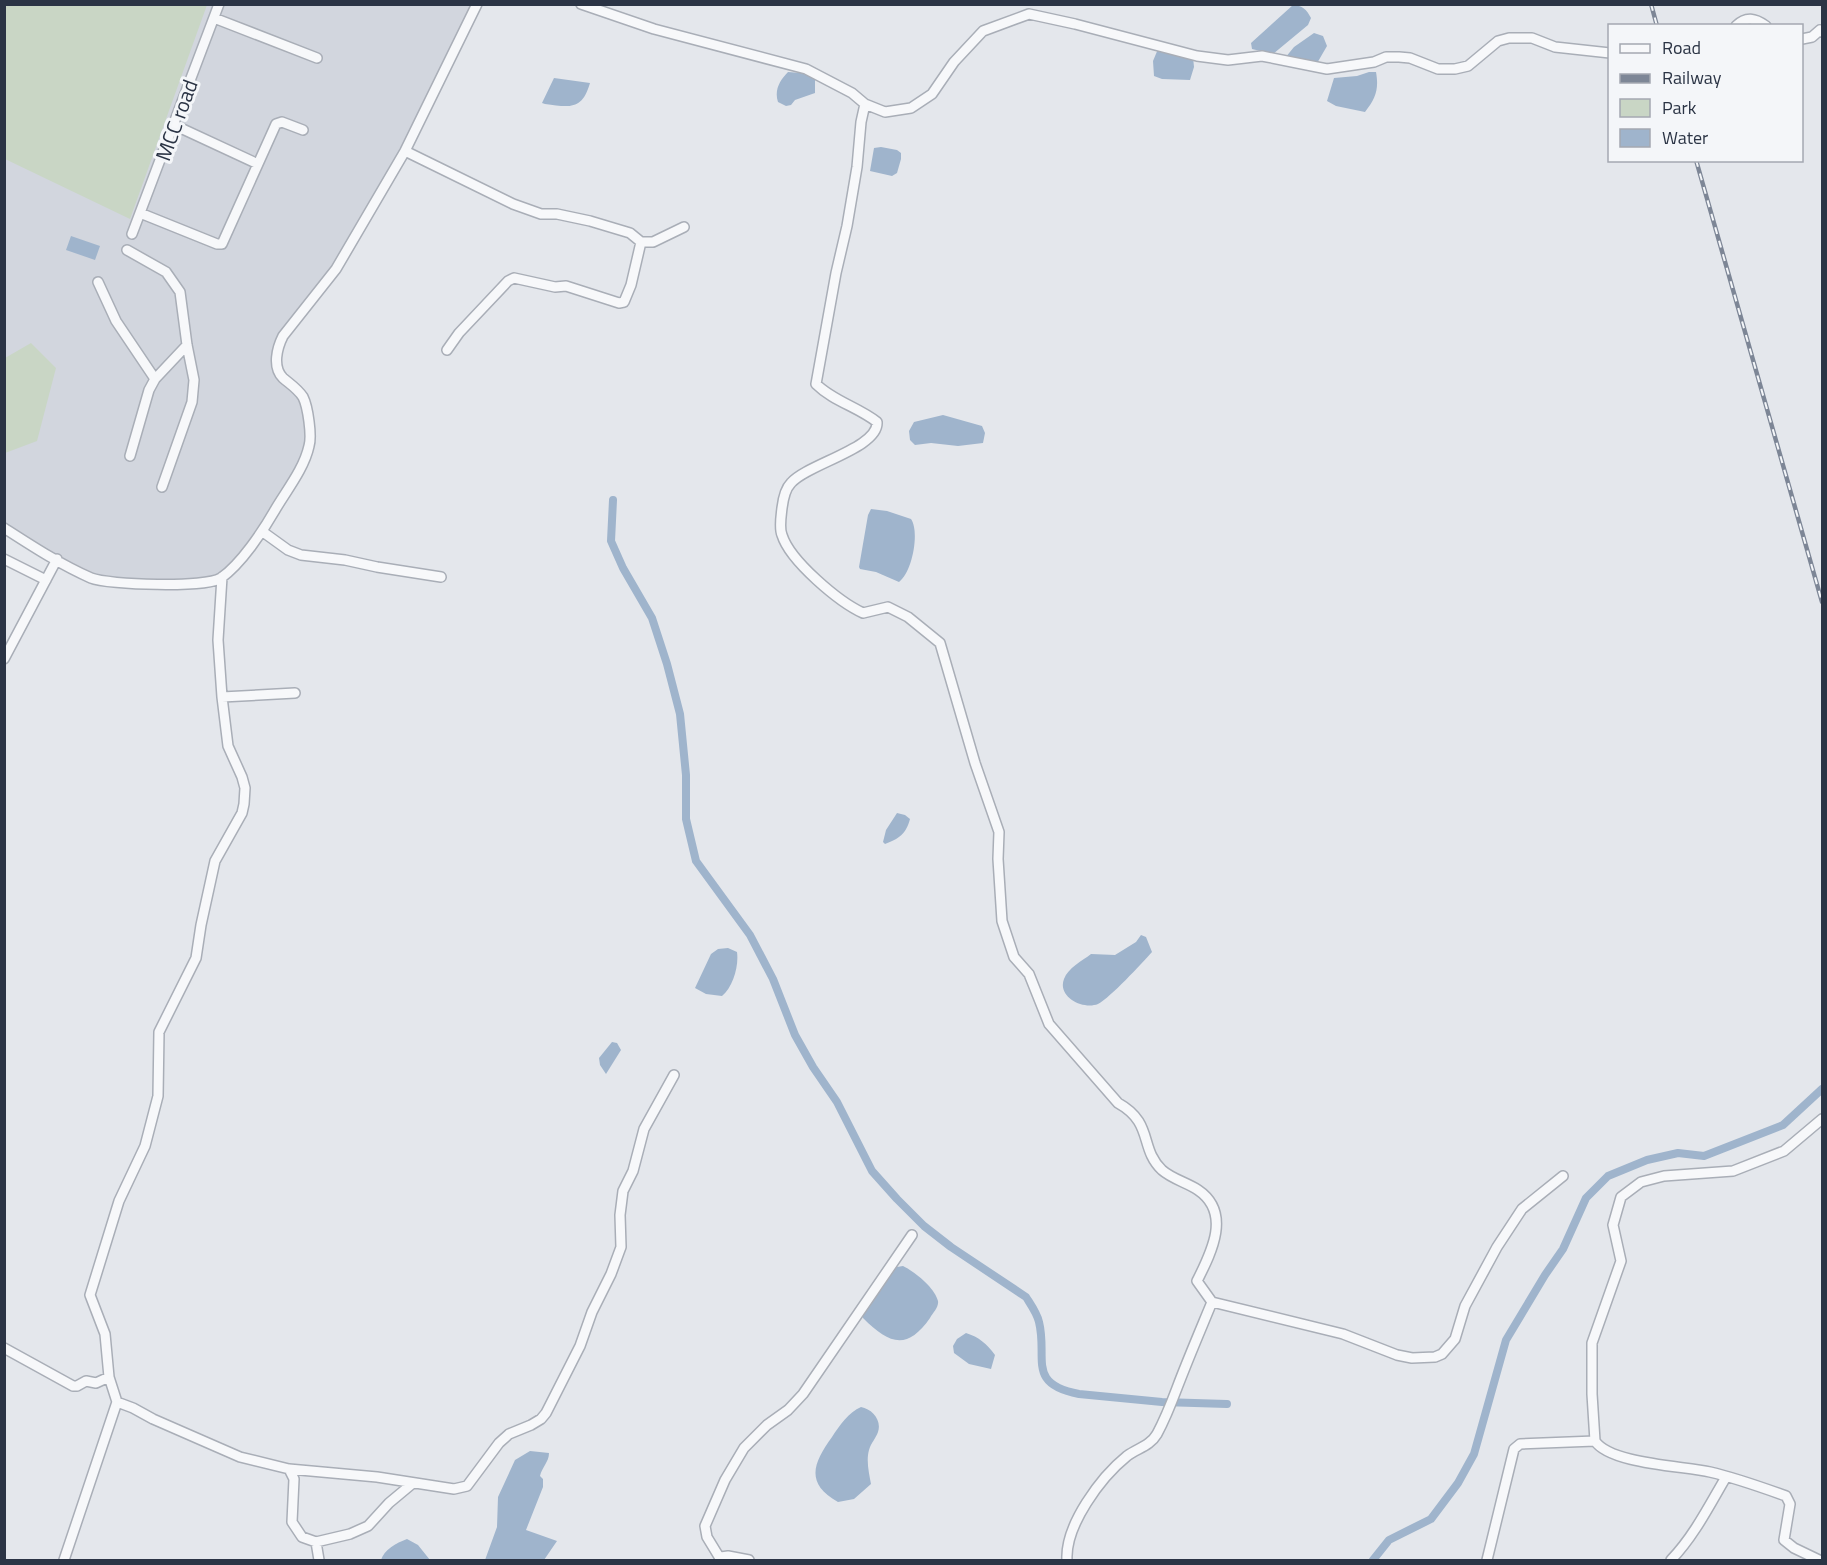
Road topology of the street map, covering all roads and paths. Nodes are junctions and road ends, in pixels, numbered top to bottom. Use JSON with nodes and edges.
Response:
{"nodes":[{"id":1,"x":219,"y":4,"type":"edge"},
{"id":2,"x":477,"y":4,"type":"edge"},
{"id":3,"x":580,"y":4,"type":"edge"},
{"id":4,"x":214,"y":18,"type":"junction"},
{"id":5,"x":1739,"y":24,"type":"edge"},
{"id":6,"x":1763,"y":24,"type":"edge"},
{"id":7,"x":1822,"y":32,"type":"edge"},
{"id":8,"x":1803,"y":39,"type":"edge"},
{"id":9,"x":1608,"y":53,"type":"edge"},
{"id":10,"x":317,"y":58,"type":"dead end"},
{"id":11,"x":865,"y":104,"type":"junction"},
{"id":12,"x":174,"y":125,"type":"junction"},
{"id":13,"x":303,"y":130,"type":"dead end"},
{"id":14,"x":405,"y":151,"type":"junction"},
{"id":15,"x":258,"y":164,"type":"junction"},
{"id":16,"x":140,"y":213,"type":"junction"},
{"id":17,"x":684,"y":227,"type":"dead end"},
{"id":18,"x":132,"y":234,"type":"dead end"},
{"id":19,"x":641,"y":242,"type":"junction"},
{"id":20,"x":127,"y":250,"type":"dead end"},
{"id":21,"x":98,"y":282,"type":"dead end"},
{"id":22,"x":187,"y":345,"type":"junction"},
{"id":23,"x":447,"y":350,"type":"dead end"},
{"id":24,"x":154,"y":379,"type":"junction"},
{"id":25,"x":130,"y":456,"type":"dead end"},
{"id":26,"x":162,"y":488,"type":"dead end"},
{"id":27,"x":4,"y":528,"type":"edge"},
{"id":28,"x":263,"y":532,"type":"junction"},
{"id":29,"x":57,"y":559,"type":"junction"},
{"id":30,"x":4,"y":560,"type":"edge"},
{"id":31,"x":222,"y":577,"type":"junction"},
{"id":32,"x":441,"y":577,"type":"dead end"},
{"id":33,"x":46,"y":580,"type":"junction"},
{"id":34,"x":4,"y":659,"type":"edge"},
{"id":35,"x":295,"y":693,"type":"dead end"},
{"id":36,"x":222,"y":697,"type":"junction"},
{"id":37,"x":674,"y":1075,"type":"dead end"},
{"id":38,"x":1822,"y":1119,"type":"edge"},
{"id":39,"x":1563,"y":1176,"type":"dead end"},
{"id":40,"x":912,"y":1235,"type":"dead end"},
{"id":41,"x":1212,"y":1302,"type":"junction"},
{"id":42,"x":4,"y":1348,"type":"edge"},
{"id":43,"x":109,"y":1377,"type":"junction"},
{"id":44,"x":117,"y":1402,"type":"junction"},
{"id":45,"x":1595,"y":1441,"type":"junction"},
{"id":46,"x":289,"y":1469,"type":"junction"},
{"id":47,"x":1726,"y":1477,"type":"junction"},
{"id":48,"x":413,"y":1483,"type":"junction"},
{"id":49,"x":316,"y":1542,"type":"junction"},
{"id":50,"x":721,"y":1559,"type":"edge"},
{"id":51,"x":64,"y":1560,"type":"edge"},
{"id":52,"x":319,"y":1560,"type":"edge"},
{"id":53,"x":748,"y":1560,"type":"edge"},
{"id":54,"x":1066,"y":1560,"type":"edge"},
{"id":55,"x":1487,"y":1560,"type":"edge"},
{"id":56,"x":1671,"y":1560,"type":"edge"},
{"id":57,"x":1819,"y":1560,"type":"edge"}],
"edges":[{"from":1,"to":4,"type":"street","name":"MCC road"},
{"from":2,"to":14,"type":"street"},
{"from":3,"to":11,"type":"street"},
{"from":4,"to":10,"type":"street"},
{"from":4,"to":12,"type":"street","name":"MCC road"},
{"from":5,"to":6,"type":"street"},
{"from":7,"to":8,"type":"street"},
{"from":9,"to":11,"type":"street"},
{"from":11,"to":41,"type":"street"},
{"from":12,"to":15,"type":"street"},
{"from":12,"to":16,"type":"street","name":"MCC road"},
{"from":13,"to":15,"type":"street"},
{"from":14,"to":19,"type":"street"},
{"from":14,"to":28,"type":"street"},
{"from":15,"to":16,"type":"street"},
{"from":16,"to":18,"type":"street","name":"MCC road"},
{"from":17,"to":19,"type":"street"},
{"from":19,"to":23,"type":"street"},
{"from":20,"to":22,"type":"street"},
{"from":21,"to":24,"type":"street"},
{"from":22,"to":24,"type":"street"},
{"from":22,"to":26,"type":"street"},
{"from":24,"to":25,"type":"street"},
{"from":27,"to":29,"type":"street"},
{"from":28,"to":31,"type":"street"},
{"from":28,"to":32,"type":"street"},
{"from":29,"to":31,"type":"street"},
{"from":29,"to":33,"type":"street"},
{"from":30,"to":33,"type":"street"},
{"from":31,"to":36,"type":"street"},
{"from":33,"to":34,"type":"street"},
{"from":35,"to":36,"type":"street"},
{"from":36,"to":43,"type":"street"},
{"from":37,"to":48,"type":"street"},
{"from":38,"to":45,"type":"street"},
{"from":39,"to":41,"type":"street"},
{"from":40,"to":50,"type":"street"},
{"from":41,"to":54,"type":"street"},
{"from":42,"to":43,"type":"street"},
{"from":43,"to":44,"type":"street"},
{"from":44,"to":46,"type":"street"},
{"from":44,"to":51,"type":"street"},
{"from":45,"to":47,"type":"street"},
{"from":45,"to":55,"type":"street"},
{"from":46,"to":48,"type":"street"},
{"from":46,"to":49,"type":"street"},
{"from":47,"to":56,"type":"street"},
{"from":47,"to":57,"type":"street"},
{"from":48,"to":49,"type":"street"},
{"from":49,"to":52,"type":"street"},
{"from":50,"to":53,"type":"street"}]}
